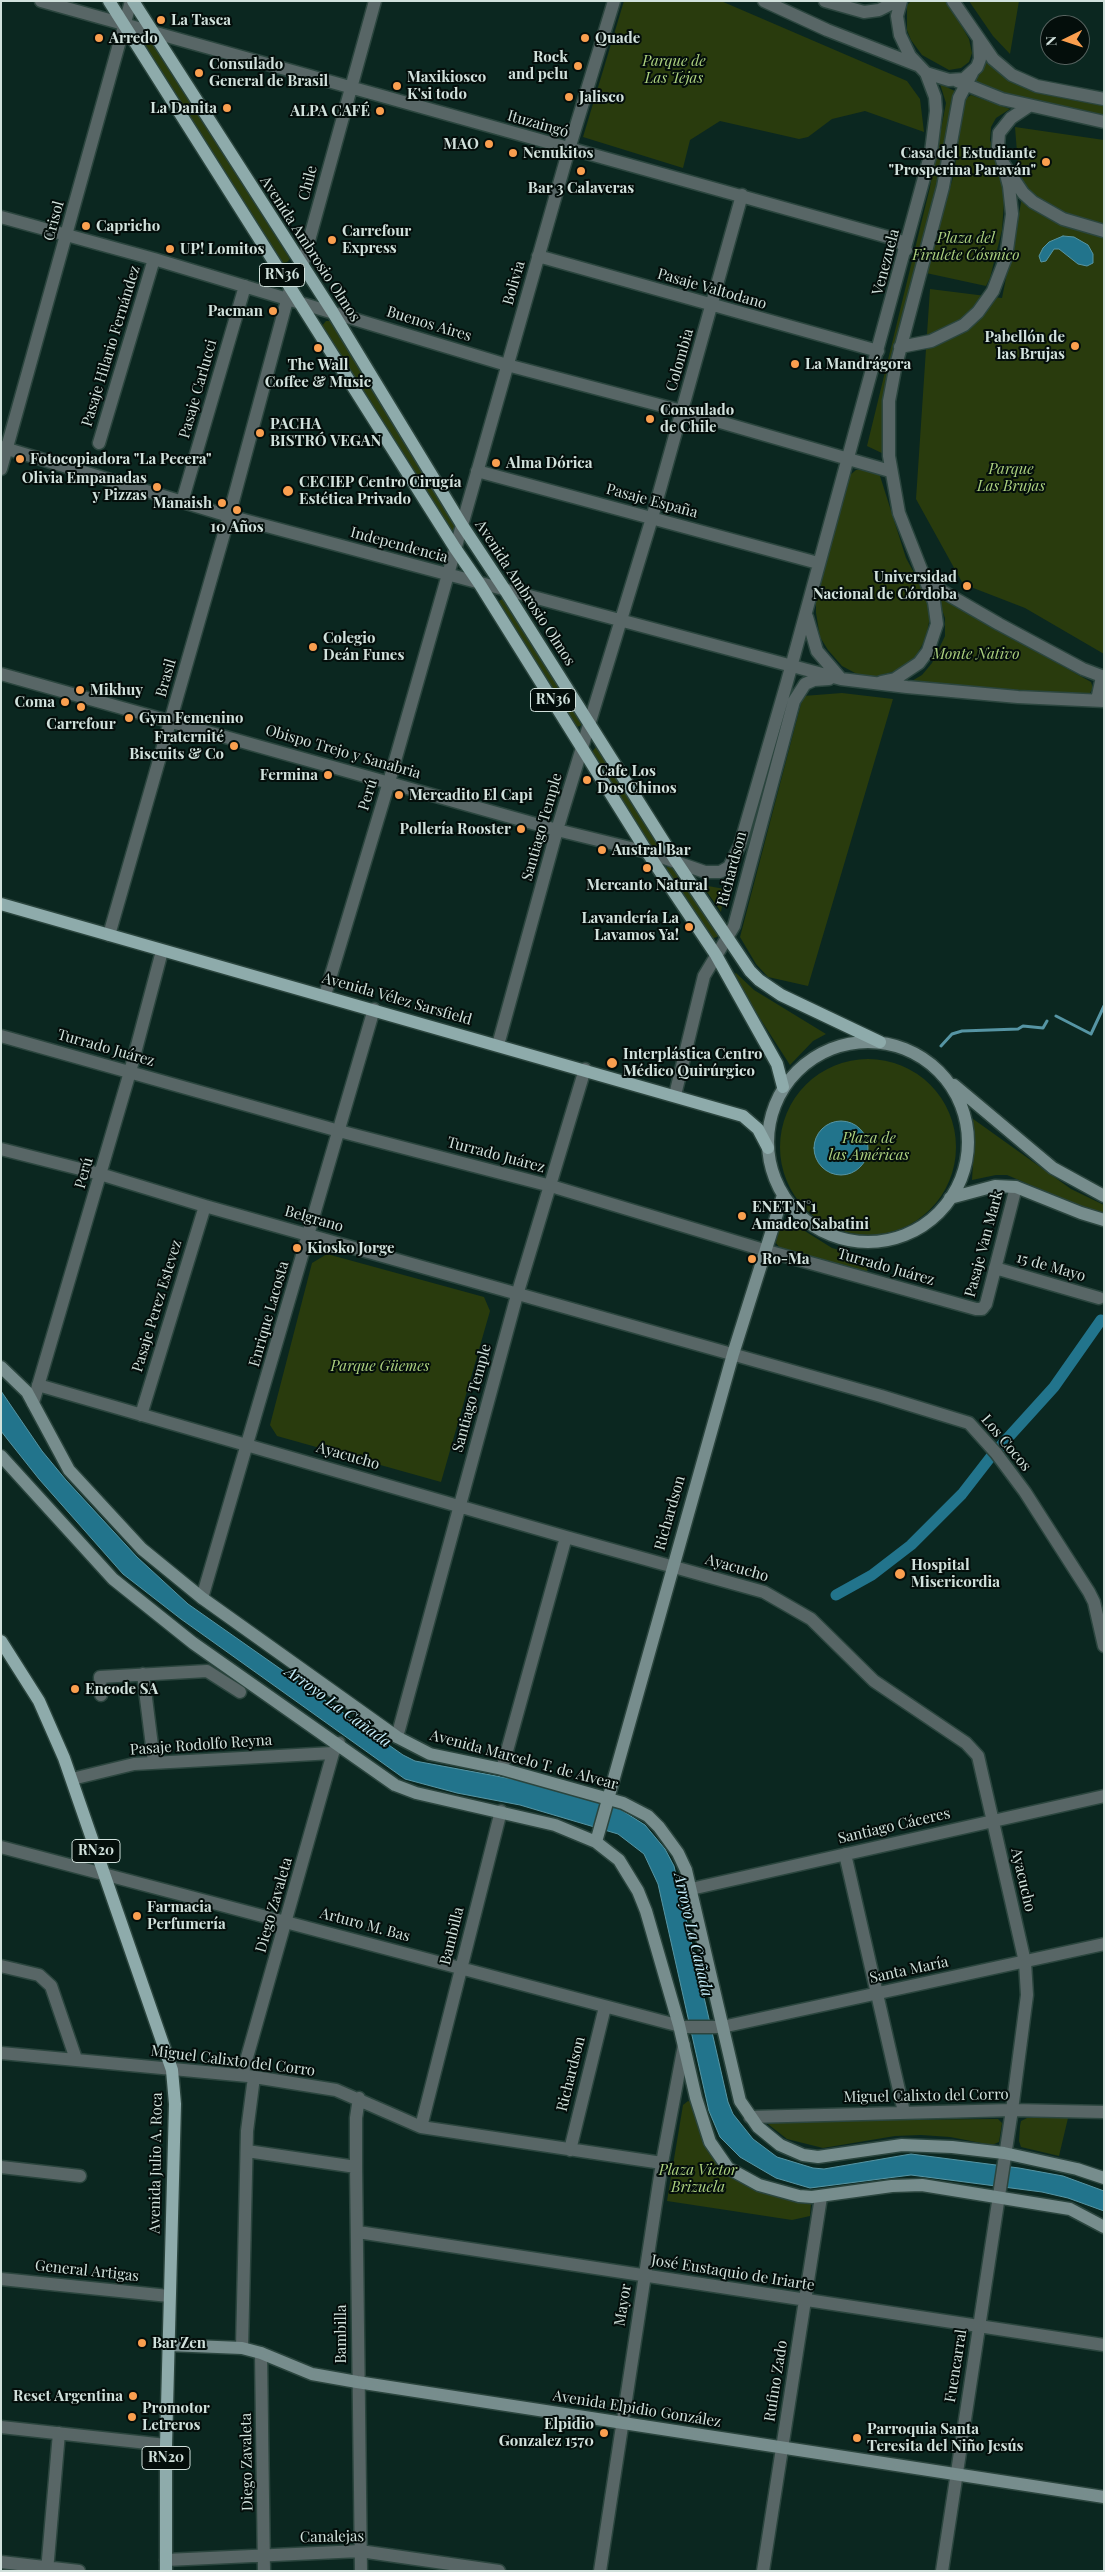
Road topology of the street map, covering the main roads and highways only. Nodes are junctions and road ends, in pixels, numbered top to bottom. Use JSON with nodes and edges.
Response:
{"nodes":[{"id":1,"x":110,"y":1,"type":"edge"},
{"id":2,"x":132,"y":1,"type":"edge"},
{"id":3,"x":1,"y":904,"type":"edge"},
{"id":4,"x":880,"y":1042,"type":"junction"},
{"id":5,"x":942,"y":1075,"type":"junction"},
{"id":6,"x":783,"y":1087,"type":"junction"},
{"id":7,"x":768,"y":1148,"type":"junction"},
{"id":8,"x":783,"y":1195,"type":"junction"},
{"id":9,"x":1104,"y":1196,"type":"edge"},
{"id":10,"x":950,"y":1198,"type":"junction"},
{"id":11,"x":1104,"y":1220,"type":"edge"},
{"id":12,"x":1,"y":1367,"type":"edge"},
{"id":13,"x":1,"y":1456,"type":"edge"},
{"id":14,"x":1,"y":1641,"type":"edge"},
{"id":15,"x":607,"y":1802,"type":"junction"},
{"id":16,"x":598,"y":1836,"type":"junction"},
{"id":17,"x":1104,"y":2178,"type":"edge"},
{"id":18,"x":1104,"y":2227,"type":"edge"},
{"id":19,"x":168,"y":2345,"type":"junction"},
{"id":20,"x":1104,"y":2496,"type":"edge"},
{"id":21,"x":166,"y":2565,"type":"edge"}],
"edges":[{"from":1,"to":6,"type":"main road","number":"RN36"},
{"from":2,"to":4,"type":"main road","name":"Avenida Ambrosio Olmos","number":"RN36"},
{"from":3,"to":7,"type":"main road","name":"Avenida Vélez Sarsfield"},
{"from":4,"to":5,"type":"main road","number":"RN36"},
{"from":4,"to":6,"type":"main road","number":"RN36"},
{"from":5,"to":9,"type":"main road","number":"RN36"},
{"from":5,"to":10,"type":"main road","number":"RN36"},
{"from":6,"to":7,"type":"main road","number":"RN36"},
{"from":7,"to":8,"type":"main road","number":"RN36"},
{"from":8,"to":10,"type":"main road","number":"RN36"},
{"from":8,"to":15,"type":"main road","name":"Richardson"},
{"from":10,"to":11,"type":"main road"},
{"from":12,"to":15,"type":"main road","name":"Avenida Marcelo T. de Alvear"},
{"from":13,"to":16,"type":"main road"},
{"from":14,"to":19,"type":"main road","name":"Avenida Julio A. Roca","number":"RN20"},
{"from":15,"to":16,"type":"main road","name":"Richardson"},
{"from":15,"to":17,"type":"main road","name":"Avenida Marcelo T. de Alvear"},
{"from":16,"to":18,"type":"main road"},
{"from":19,"to":20,"type":"main road","name":"Avenida Elpidio González"},
{"from":19,"to":21,"type":"main road","name":"Avenida Julio A. Roca","number":"RN20"}]}
